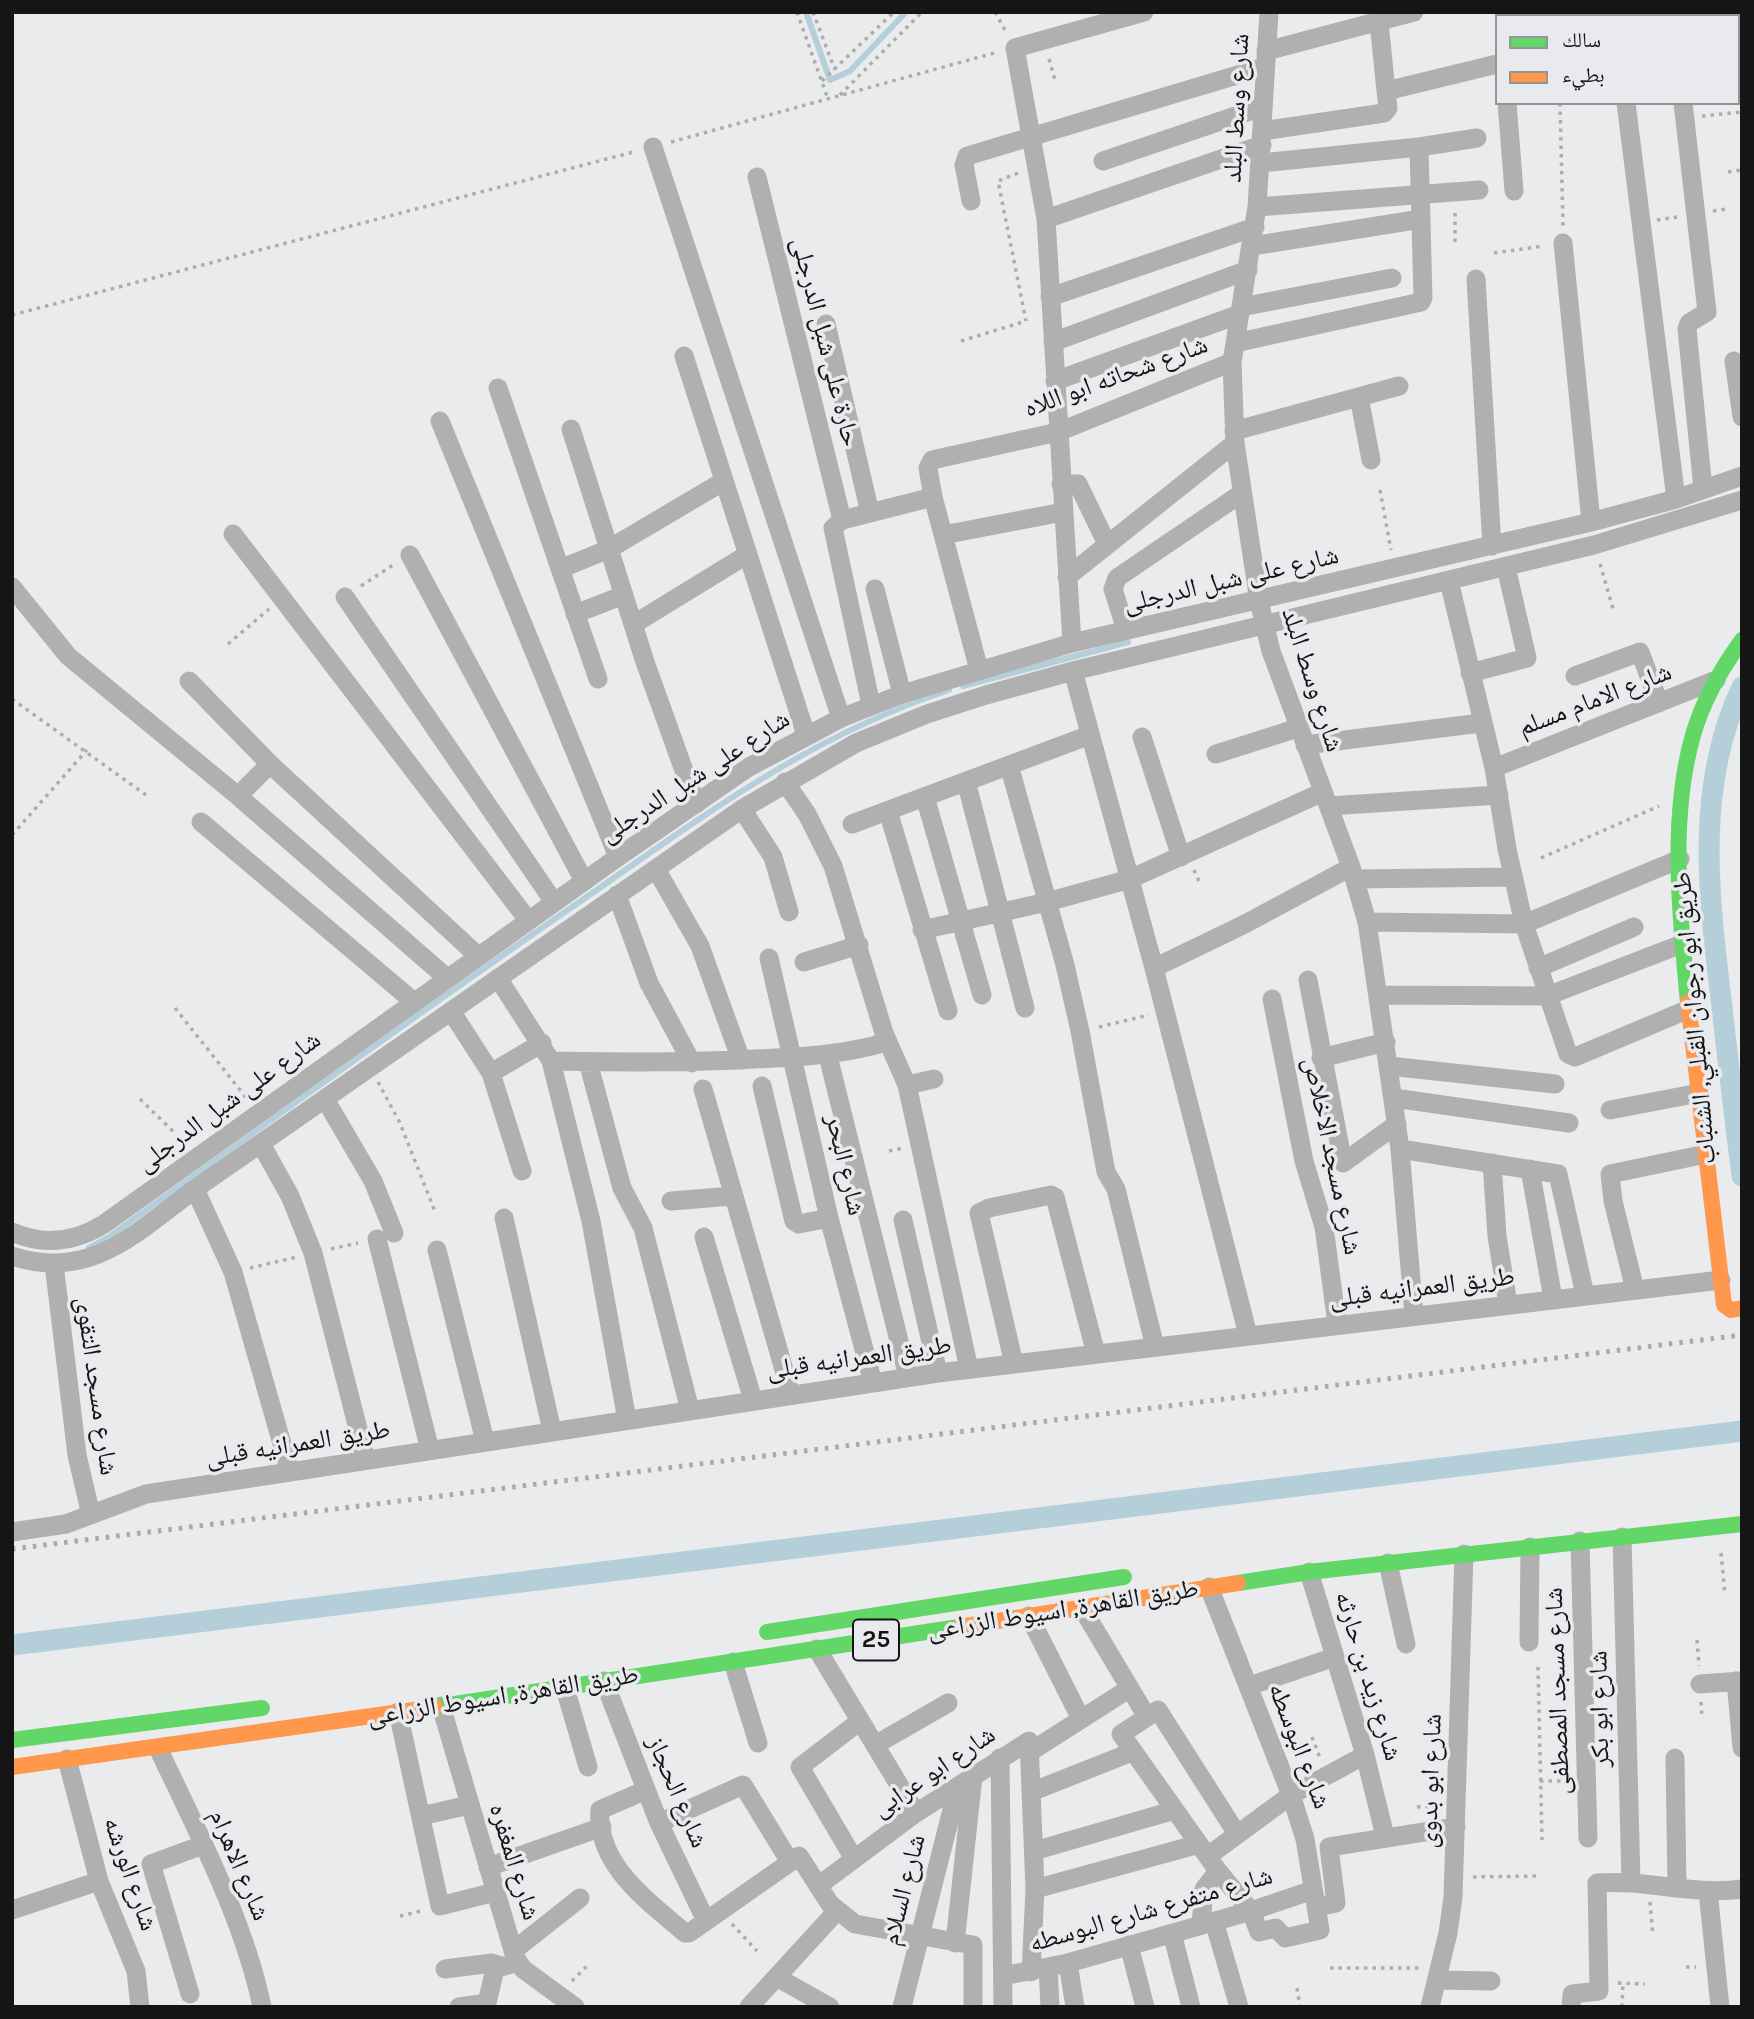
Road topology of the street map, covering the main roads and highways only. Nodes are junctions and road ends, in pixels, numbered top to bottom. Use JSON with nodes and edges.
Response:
{"nodes":[{"id":1,"x":1742,"y":640,"type":"edge"},
{"id":2,"x":1742,"y":1308,"type":"edge"},
{"id":3,"x":1742,"y":1524,"type":"edge"},
{"id":4,"x":1140,"y":1575,"type":"dead end"},
{"id":5,"x":843,"y":1620,"type":"junction"},
{"id":6,"x":748,"y":1635,"type":"dead end"},
{"id":7,"x":847,"y":1645,"type":"junction"},
{"id":8,"x":274,"y":1706,"type":"dead end"},
{"id":9,"x":93,"y":1730,"type":"junction"},
{"id":10,"x":12,"y":1740,"type":"edge"},
{"id":11,"x":97,"y":1755,"type":"junction"},
{"id":12,"x":12,"y":1767,"type":"edge"}],
"edges":[{"from":1,"to":2,"type":"main road","name":"طريق ابو رجوان القبلي, الشنباب"},
{"from":3,"to":7,"type":"main road","name":"طريق القاهرة, اسيوط الزراعى","number":"25"},
{"from":4,"to":5,"type":"main road","name":"طريق القاهرة, اسيوط الزراعى","number":"25"},
{"from":5,"to":6,"type":"main road","name":"طريق القاهرة, اسيوط الزراعى","number":"25"},
{"from":5,"to":7,"type":"main road"},
{"from":7,"to":11,"type":"main road","name":"طريق القاهرة, اسيوط الزراعى","number":"25"},
{"from":8,"to":9,"type":"main road"},
{"from":9,"to":10,"type":"main road"},
{"from":9,"to":11,"type":"main road"},
{"from":11,"to":12,"type":"main road","name":"طريق القاهرة, اسيوط الزراعى","number":"25"}]}
